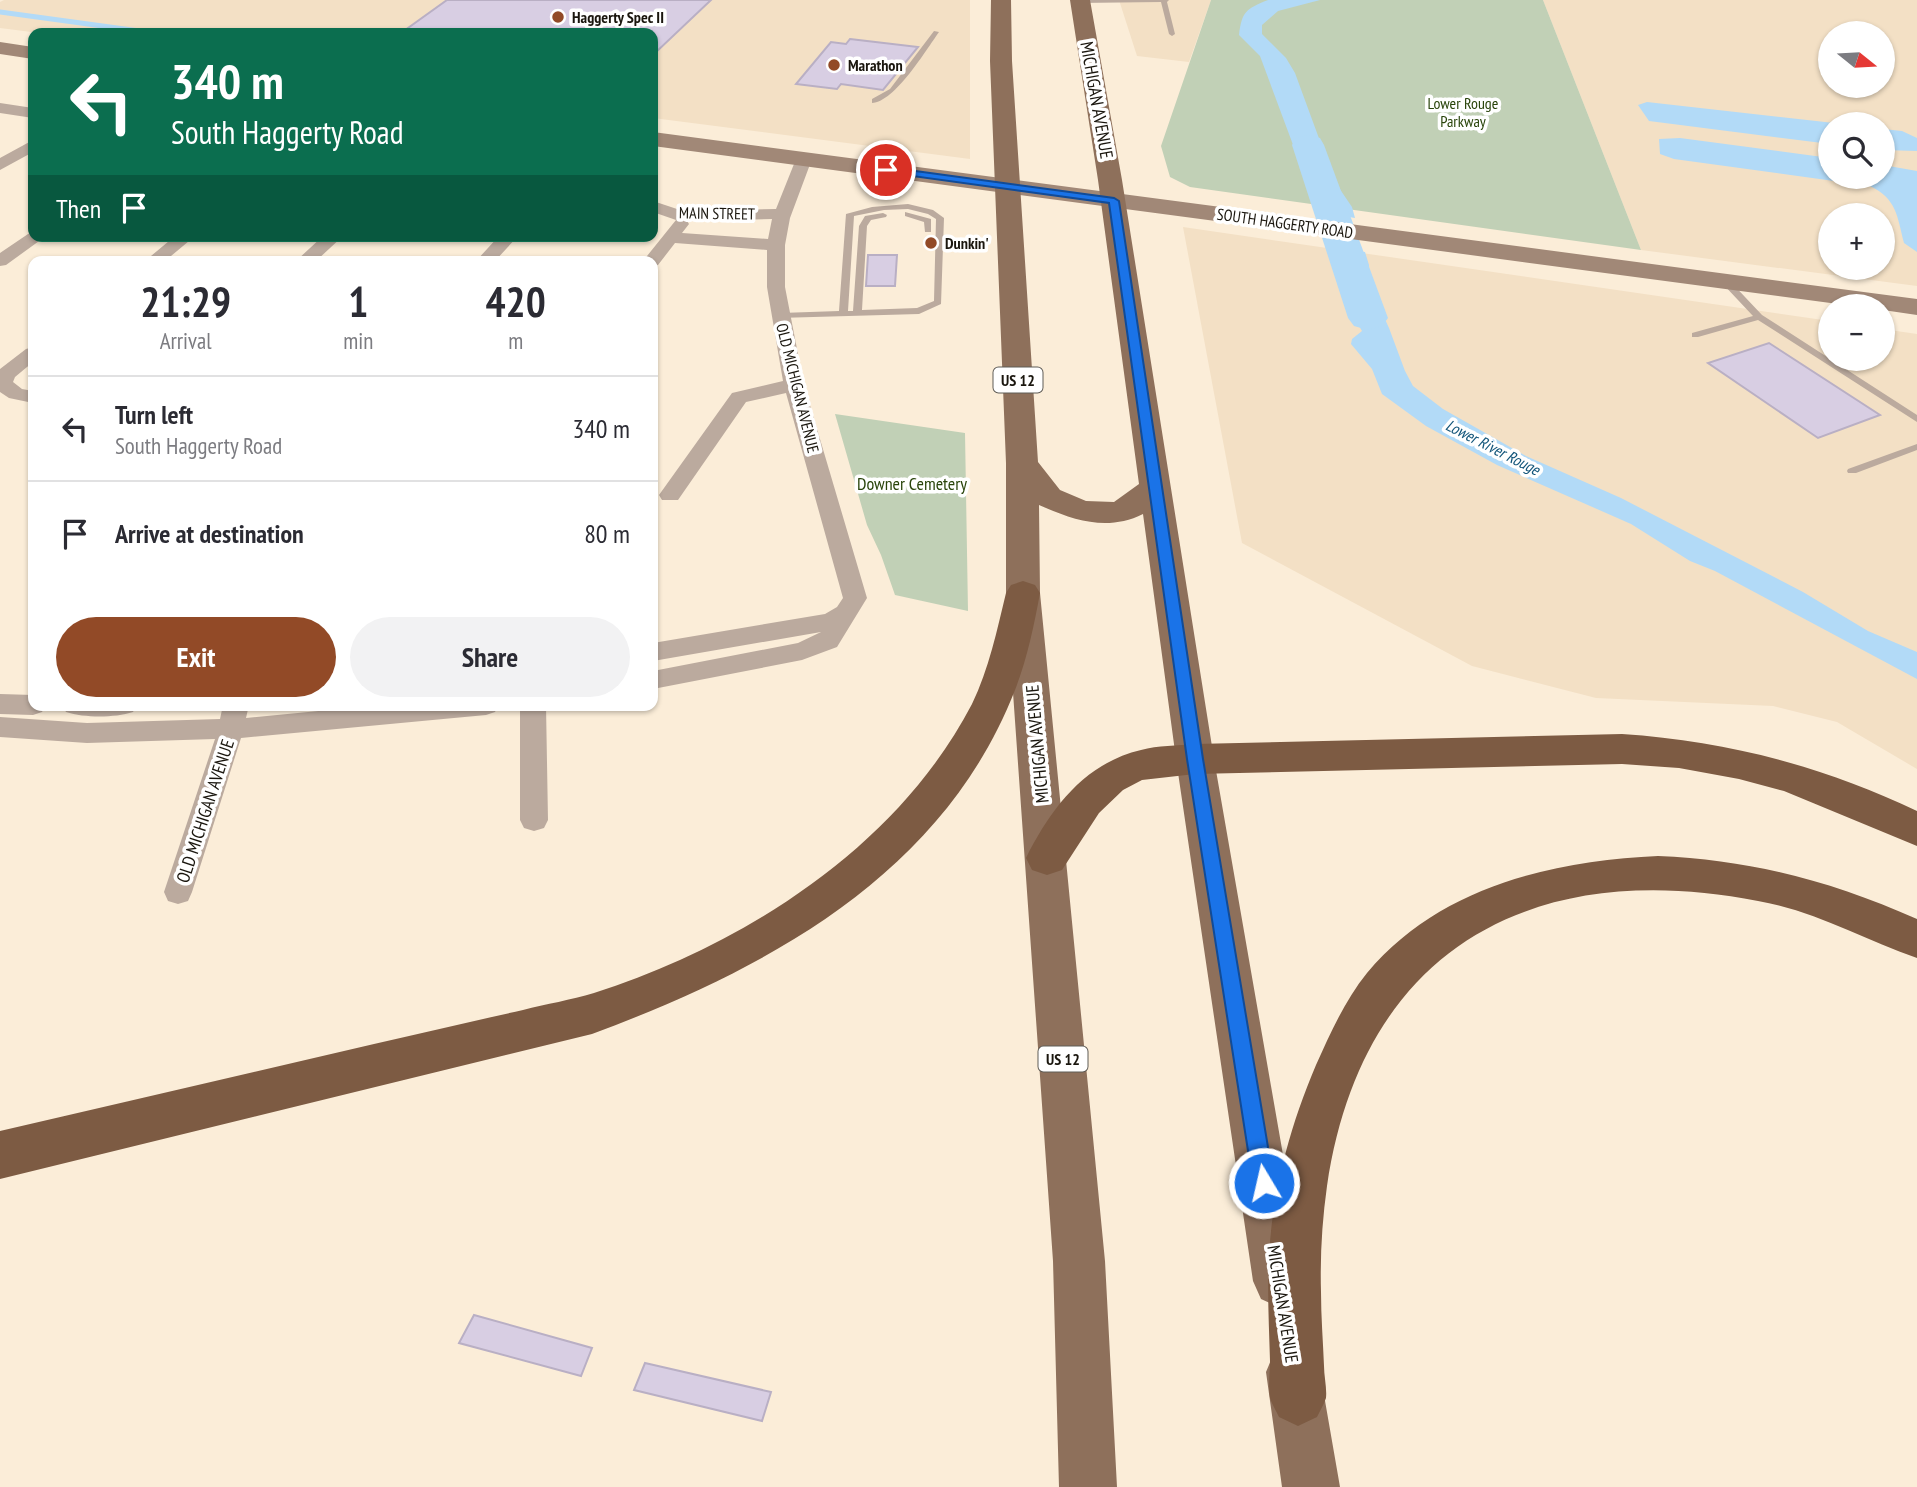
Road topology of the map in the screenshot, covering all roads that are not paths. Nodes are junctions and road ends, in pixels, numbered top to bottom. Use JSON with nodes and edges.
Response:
{"nodes":[{"id":1,"x":1002,"y":0,"type":"edge"},
{"id":2,"x":1080,"y":1,"type":"edge"},
{"id":3,"x":1165,"y":1,"type":"edge"},
{"id":4,"x":936,"y":32,"type":"dead end"},
{"id":5,"x":1172,"y":34,"type":"dead end"},
{"id":6,"x":0,"y":48,"type":"edge"},
{"id":7,"x":28,"y":52,"type":"edge"},
{"id":8,"x":875,"y":101,"type":"dead end"},
{"id":9,"x":0,"y":108,"type":"edge"},
{"id":10,"x":28,"y":112,"type":"edge"},
{"id":11,"x":658,"y":140,"type":"edge"},
{"id":12,"x":28,"y":148,"type":"edge"},
{"id":13,"x":804,"y":159,"type":"junction"},
{"id":14,"x":0,"y":166,"type":"edge"},
{"id":15,"x":1008,"y":187,"type":"junction"},
{"id":16,"x":1114,"y":201,"type":"junction"},
{"id":17,"x":658,"y":208,"type":"edge"},
{"id":18,"x":782,"y":214,"type":"junction"},
{"id":19,"x":681,"y":216,"type":"junction"},
{"id":20,"x":671,"y":237,"type":"junction"},
{"id":21,"x":28,"y":242,"type":"edge"},
{"id":22,"x":178,"y":242,"type":"edge"},
{"id":23,"x":327,"y":242,"type":"edge"},
{"id":24,"x":503,"y":242,"type":"edge"},
{"id":25,"x":939,"y":244,"type":"junction"},
{"id":26,"x":776,"y":246,"type":"junction"},
{"id":27,"x":160,"y":256,"type":"edge"},
{"id":28,"x":312,"y":256,"type":"edge"},
{"id":29,"x":490,"y":256,"type":"edge"},
{"id":30,"x":656,"y":256,"type":"edge"},
{"id":31,"x":0,"y":261,"type":"edge"},
{"id":32,"x":1725,"y":281,"type":"junction"},
{"id":33,"x":1917,"y":307,"type":"edge"},
{"id":34,"x":857,"y":313,"type":"junction"},
{"id":35,"x":843,"y":314,"type":"junction"},
{"id":36,"x":781,"y":316,"type":"junction"},
{"id":37,"x":1759,"y":317,"type":"junction"},
{"id":38,"x":1695,"y":335,"type":"dead end"},
{"id":39,"x":28,"y":357,"type":"edge"},
{"id":40,"x":794,"y":385,"type":"junction"},
{"id":41,"x":28,"y":396,"type":"edge"},
{"id":42,"x":1917,"y":419,"type":"edge"},
{"id":43,"x":1917,"y":447,"type":"edge"},
{"id":44,"x":1022,"y":463,"type":"junction"},
{"id":45,"x":1852,"y":471,"type":"dead end"},
{"id":46,"x":1156,"y":486,"type":"junction"},
{"id":47,"x":670,"y":495,"type":"dead end"},
{"id":48,"x":1023,"y":593,"type":"junction"},
{"id":49,"x":846,"y":613,"type":"junction"},
{"id":50,"x":658,"y":651,"type":"edge"},
{"id":51,"x":658,"y":679,"type":"edge"},
{"id":52,"x":0,"y":704,"type":"edge"},
{"id":53,"x":28,"y":705,"type":"edge"},
{"id":54,"x":102,"y":711,"type":"edge"},
{"id":55,"x":370,"y":711,"type":"edge"},
{"id":56,"x":533,"y":711,"type":"edge"},
{"id":57,"x":234,"y":717,"type":"edge"},
{"id":58,"x":0,"y":727,"type":"edge"},
{"id":59,"x":87,"y":733,"type":"junction"},
{"id":60,"x":1195,"y":759,"type":"junction"},
{"id":61,"x":534,"y":820,"type":"dead end"},
{"id":62,"x":1917,"y":830,"type":"edge"},
{"id":63,"x":1047,"y":858,"type":"junction"},
{"id":64,"x":178,"y":892,"type":"dead end"},
{"id":65,"x":1917,"y":939,"type":"edge"},
{"id":66,"x":0,"y":1155,"type":"edge"},
{"id":67,"x":1298,"y":1398,"type":"junction"},
{"id":68,"x":1088,"y":1487,"type":"edge"},
{"id":69,"x":1311,"y":1487,"type":"edge"}],
"edges":[{"from":1,"to":15,"type":"main road","name":"MICHIGAN AVENUE","number":"US 12"},
{"from":2,"to":3,"type":"lane"},
{"from":2,"to":16,"type":"main road","name":"MICHIGAN AVENUE"},
{"from":3,"to":5,"type":"lane"},
{"from":4,"to":8,"type":"lane"},
{"from":6,"to":7,"type":"main road"},
{"from":9,"to":10,"type":"street"},
{"from":11,"to":13,"type":"main road","name":"SOUTH HAGGERTY ROAD"},
{"from":12,"to":14,"type":"street"},
{"from":13,"to":15,"type":"main road","name":"SOUTH HAGGERTY ROAD"},
{"from":13,"to":18,"type":"street","name":"OLD MICHIGAN AVENUE"},
{"from":15,"to":16,"type":"main road","name":"SOUTH HAGGERTY ROAD"},
{"from":15,"to":44,"type":"main road","name":"MICHIGAN AVENUE","number":"US 12"},
{"from":16,"to":32,"type":"main road","name":"SOUTH HAGGERTY ROAD"},
{"from":16,"to":46,"type":"main road","name":"MICHIGAN AVENUE"},
{"from":17,"to":19,"type":"street","name":"MAIN STREET"},
{"from":18,"to":19,"type":"street","name":"MAIN STREET"},
{"from":18,"to":26,"type":"street","name":"OLD MICHIGAN AVENUE"},
{"from":19,"to":20,"type":"street"},
{"from":20,"to":26,"type":"street","name":"MAIN STREET"},
{"from":20,"to":30,"type":"street"},
{"from":21,"to":31,"type":"street"},
{"from":22,"to":27,"type":"street"},
{"from":23,"to":28,"type":"street"},
{"from":24,"to":29,"type":"street"},
{"from":25,"to":34,"type":"lane"},
{"from":25,"to":34,"type":"lane"},
{"from":25,"to":35,"type":"lane"},
{"from":26,"to":36,"type":"street","name":"OLD MICHIGAN AVENUE"},
{"from":32,"to":33,"type":"main road","name":"SOUTH HAGGERTY ROAD"},
{"from":32,"to":37,"type":"lane"},
{"from":34,"to":35,"type":"lane"},
{"from":35,"to":36,"type":"lane"},
{"from":36,"to":40,"type":"street","name":"OLD MICHIGAN AVENUE"},
{"from":37,"to":38,"type":"lane"},
{"from":37,"to":42,"type":"lane"},
{"from":39,"to":41,"type":"street"},
{"from":40,"to":47,"type":"street"},
{"from":40,"to":49,"type":"street","name":"OLD MICHIGAN AVENUE"},
{"from":43,"to":45,"type":"lane"},
{"from":44,"to":46,"type":"main road"},
{"from":44,"to":48,"type":"main road","name":"MICHIGAN AVENUE","number":"US 12"},
{"from":46,"to":60,"type":"main road","name":"MICHIGAN AVENUE"},
{"from":48,"to":63,"type":"main road","name":"MICHIGAN AVENUE","number":"US 12"},
{"from":48,"to":66,"type":"highway"},
{"from":49,"to":50,"type":"street"},
{"from":49,"to":51,"type":"street","name":"OLD MICHIGAN AVENUE"},
{"from":52,"to":53,"type":"street"},
{"from":54,"to":59,"type":"street"},
{"from":55,"to":57,"type":"street","name":"OLD MICHIGAN AVENUE"},
{"from":56,"to":61,"type":"street"},
{"from":57,"to":59,"type":"street","name":"OLD MICHIGAN AVENUE"},
{"from":57,"to":64,"type":"street","name":"OLD MICHIGAN AVENUE"},
{"from":58,"to":59,"type":"street","name":"OLD MICHIGAN AVENUE"},
{"from":60,"to":62,"type":"highway"},
{"from":60,"to":63,"type":"highway"},
{"from":60,"to":67,"type":"main road","name":"MICHIGAN AVENUE"},
{"from":63,"to":68,"type":"main road","name":"MICHIGAN AVENUE","number":"US 12"},
{"from":65,"to":67,"type":"highway"},
{"from":67,"to":69,"type":"main road","name":"MICHIGAN AVENUE"}]}
